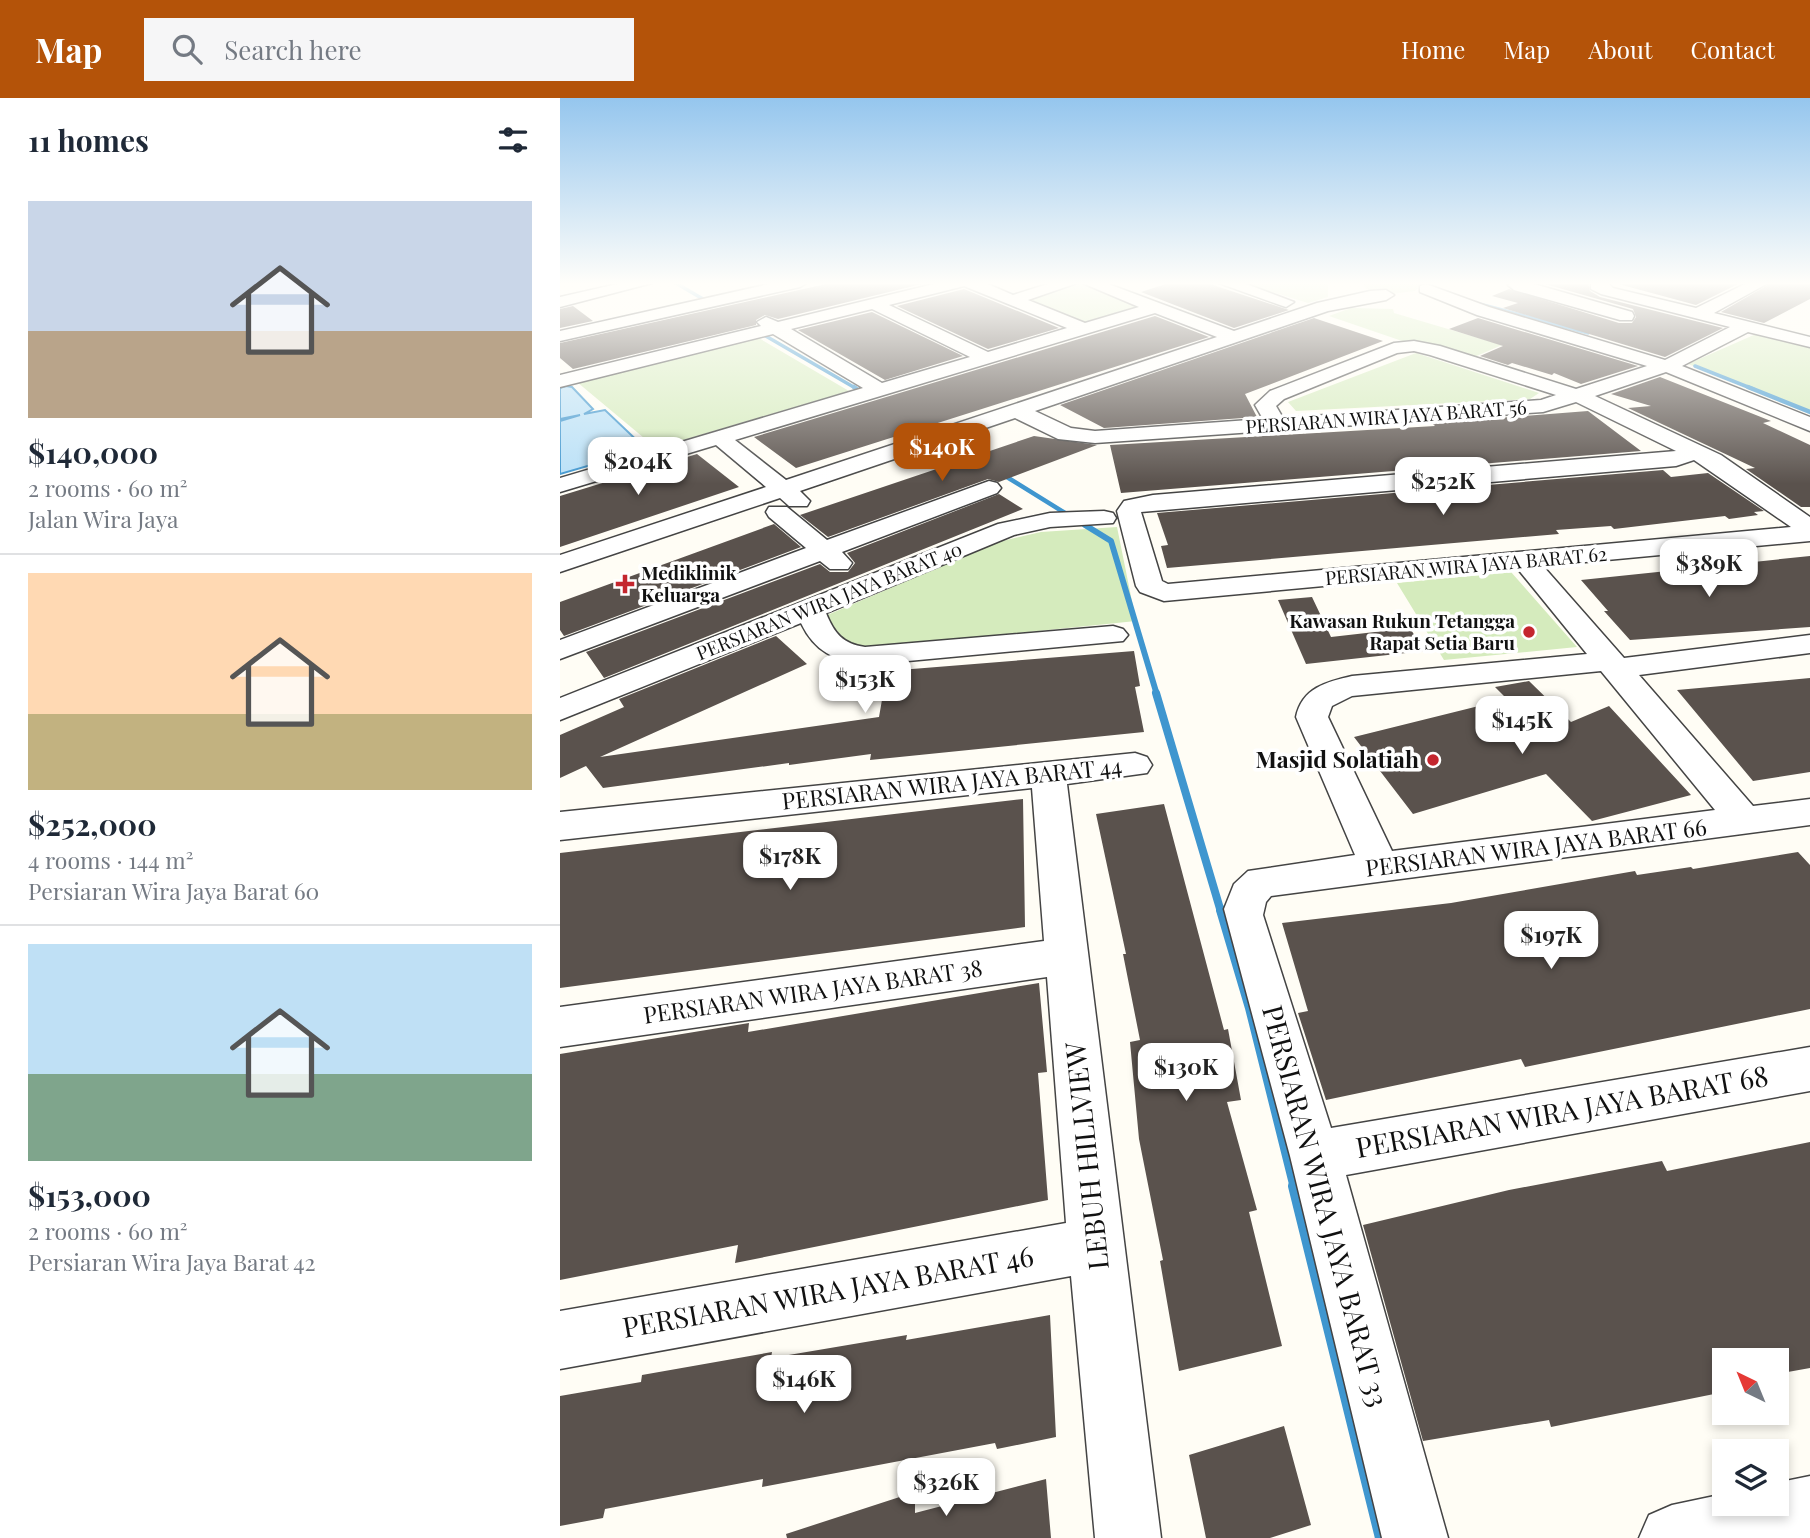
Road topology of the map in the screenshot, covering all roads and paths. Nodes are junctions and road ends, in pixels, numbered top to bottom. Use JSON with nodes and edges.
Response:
{"nodes":[{"id":1,"x":679,"y":349,"type":"edge"},
{"id":2,"x":812,"y":349,"type":"edge"},
{"id":3,"x":969,"y":349,"type":"edge"},
{"id":4,"x":1016,"y":349,"type":"edge"},
{"id":5,"x":1198,"y":349,"type":"edge"},
{"id":6,"x":1391,"y":349,"type":"edge"},
{"id":7,"x":1425,"y":349,"type":"edge"},
{"id":8,"x":1610,"y":349,"type":"edge"},
{"id":9,"x":1663,"y":349,"type":"edge"},
{"id":10,"x":1701,"y":349,"type":"edge"},
{"id":11,"x":1688,"y":356,"type":"junction"},
{"id":12,"x":987,"y":358,"type":"junction"},
{"id":13,"x":1667,"y":366,"type":"junction"},
{"id":14,"x":565,"y":374,"type":"edge"},
{"id":15,"x":880,"y":390,"type":"junction"},
{"id":16,"x":1579,"y":396,"type":"junction"},
{"id":17,"x":1016,"y":410,"type":"junction"},
{"id":18,"x":1277,"y":425,"type":"junction"},
{"id":19,"x":1810,"y":425,"type":"edge"},
{"id":20,"x":720,"y":438,"type":"junction"},
{"id":21,"x":1695,"y":452,"type":"junction"},
{"id":22,"x":560,"y":485,"type":"edge"},
{"id":23,"x":989,"y":488,"type":"dead end"},
{"id":24,"x":787,"y":502,"type":"junction"},
{"id":25,"x":1116,"y":515,"type":"junction"},
{"id":26,"x":1810,"y":531,"type":"edge"},
{"id":27,"x":824,"y":550,"type":"junction"},
{"id":28,"x":1525,"y":561,"type":"junction"},
{"id":29,"x":566,"y":575,"type":"edge"},
{"id":30,"x":867,"y":586,"type":"junction"},
{"id":31,"x":810,"y":608,"type":"junction"},
{"id":32,"x":1114,"y":635,"type":"dead end"},
{"id":33,"x":1810,"y":643,"type":"edge"},
{"id":34,"x":560,"y":650,"type":"edge"},
{"id":35,"x":560,"y":661,"type":"edge"},
{"id":36,"x":1613,"y":665,"type":"junction"},
{"id":37,"x":573,"y":704,"type":"edge"},
{"id":38,"x":1135,"y":765,"type":"dead end"},
{"id":39,"x":1048,"y":774,"type":"junction"},
{"id":40,"x":1810,"y":812,"type":"edge"},
{"id":41,"x":1745,"y":821,"type":"junction"},
{"id":42,"x":560,"y":826,"type":"edge"},
{"id":43,"x":1380,"y":867,"type":"junction"},
{"id":44,"x":1262,"y":882,"type":"joint"},
{"id":45,"x":1067,"y":956,"type":"junction"},
{"id":46,"x":560,"y":1027,"type":"edge"},
{"id":47,"x":1810,"y":1069,"type":"edge"},
{"id":48,"x":1315,"y":1156,"type":"junction"},
{"id":49,"x":1095,"y":1245,"type":"junction"},
{"id":50,"x":560,"y":1340,"type":"edge"},
{"id":51,"x":1810,"y":1508,"type":"edge"},
{"id":52,"x":1128,"y":1538,"type":"edge"},
{"id":53,"x":1415,"y":1538,"type":"edge"},
{"id":54,"x":1672,"y":1538,"type":"edge"}],
"edges":[{"from":1,"to":14,"type":"street"},
{"from":2,"to":15,"type":"street"},
{"from":3,"to":12,"type":"street"},
{"from":4,"to":12,"type":"street"},
{"from":5,"to":17,"type":"street"},
{"from":6,"to":18,"type":"street"},
{"from":7,"to":16,"type":"street"},
{"from":8,"to":13,"type":"street"},
{"from":9,"to":11,"type":"street"},
{"from":10,"to":11,"type":"street","name":"PERSIARAN WIRA JAYA BARAT 56"},
{"from":11,"to":13,"type":"street","name":"PERSIARAN WIRA JAYA BARAT 56"},
{"from":12,"to":15,"type":"street"},
{"from":13,"to":16,"type":"street","name":"PERSIARAN WIRA JAYA BARAT 56"},
{"from":13,"to":19,"type":"street"},
{"from":15,"to":20,"type":"street"},
{"from":16,"to":18,"type":"street","name":"PERSIARAN WIRA JAYA BARAT 56"},
{"from":16,"to":21,"type":"street"},
{"from":17,"to":18,"type":"street","name":"PERSIARAN WIRA JAYA BARAT 56"},
{"from":17,"to":24,"type":"street"},
{"from":20,"to":22,"type":"street"},
{"from":20,"to":24,"type":"street"},
{"from":21,"to":25,"type":"street","name":"PERSIARAN WIRA JAYA BARAT 40"},
{"from":21,"to":26,"type":"street"},
{"from":23,"to":27,"type":"street"},
{"from":24,"to":27,"type":"street"},
{"from":24,"to":29,"type":"street"},
{"from":25,"to":28,"type":"street","name":"PERSIARAN WIRA JAYA BARAT 62"},
{"from":25,"to":30,"type":"street","name":"PERSIARAN WIRA JAYA BARAT 40"},
{"from":26,"to":28,"type":"street","name":"PERSIARAN WIRA JAYA BARAT 62"},
{"from":27,"to":30,"type":"street"},
{"from":27,"to":34,"type":"street"},
{"from":28,"to":36,"type":"street"},
{"from":30,"to":31,"type":"street","name":"PERSIARAN WIRA JAYA BARAT 40"},
{"from":31,"to":32,"type":"street"},
{"from":31,"to":37,"type":"street","name":"PERSIARAN WIRA JAYA BARAT 40"},
{"from":33,"to":36,"type":"street"},
{"from":35,"to":37,"type":"street"},
{"from":36,"to":41,"type":"street"},
{"from":36,"to":43,"type":"street"},
{"from":38,"to":39,"type":"street","name":"PERSIARAN WIRA JAYA BARAT 44"},
{"from":39,"to":42,"type":"street","name":"PERSIARAN WIRA JAYA BARAT 44"},
{"from":39,"to":45,"type":"street","name":"LEBUH HILLVIEW"},
{"from":40,"to":41,"type":"street","name":"PERSIARAN WIRA JAYA BARAT 66"},
{"from":41,"to":43,"type":"street","name":"PERSIARAN WIRA JAYA BARAT 66"},
{"from":43,"to":44,"type":"street","name":"PERSIARAN WIRA JAYA BARAT 66"},
{"from":44,"to":48,"type":"street","name":"PERSIARAN WIRA JAYA BARAT 33"},
{"from":45,"to":46,"type":"street","name":"PERSIARAN WIRA JAYA BARAT 38"},
{"from":45,"to":49,"type":"street","name":"LEBUH HILLVIEW"},
{"from":47,"to":48,"type":"street","name":"PERSIARAN WIRA JAYA BARAT 68"},
{"from":48,"to":53,"type":"street","name":"PERSIARAN WIRA JAYA BARAT 33"},
{"from":49,"to":50,"type":"street","name":"PERSIARAN WIRA JAYA BARAT 46"},
{"from":49,"to":52,"type":"street","name":"LEBUH HILLVIEW"},
{"from":51,"to":54,"type":"street"}]}
